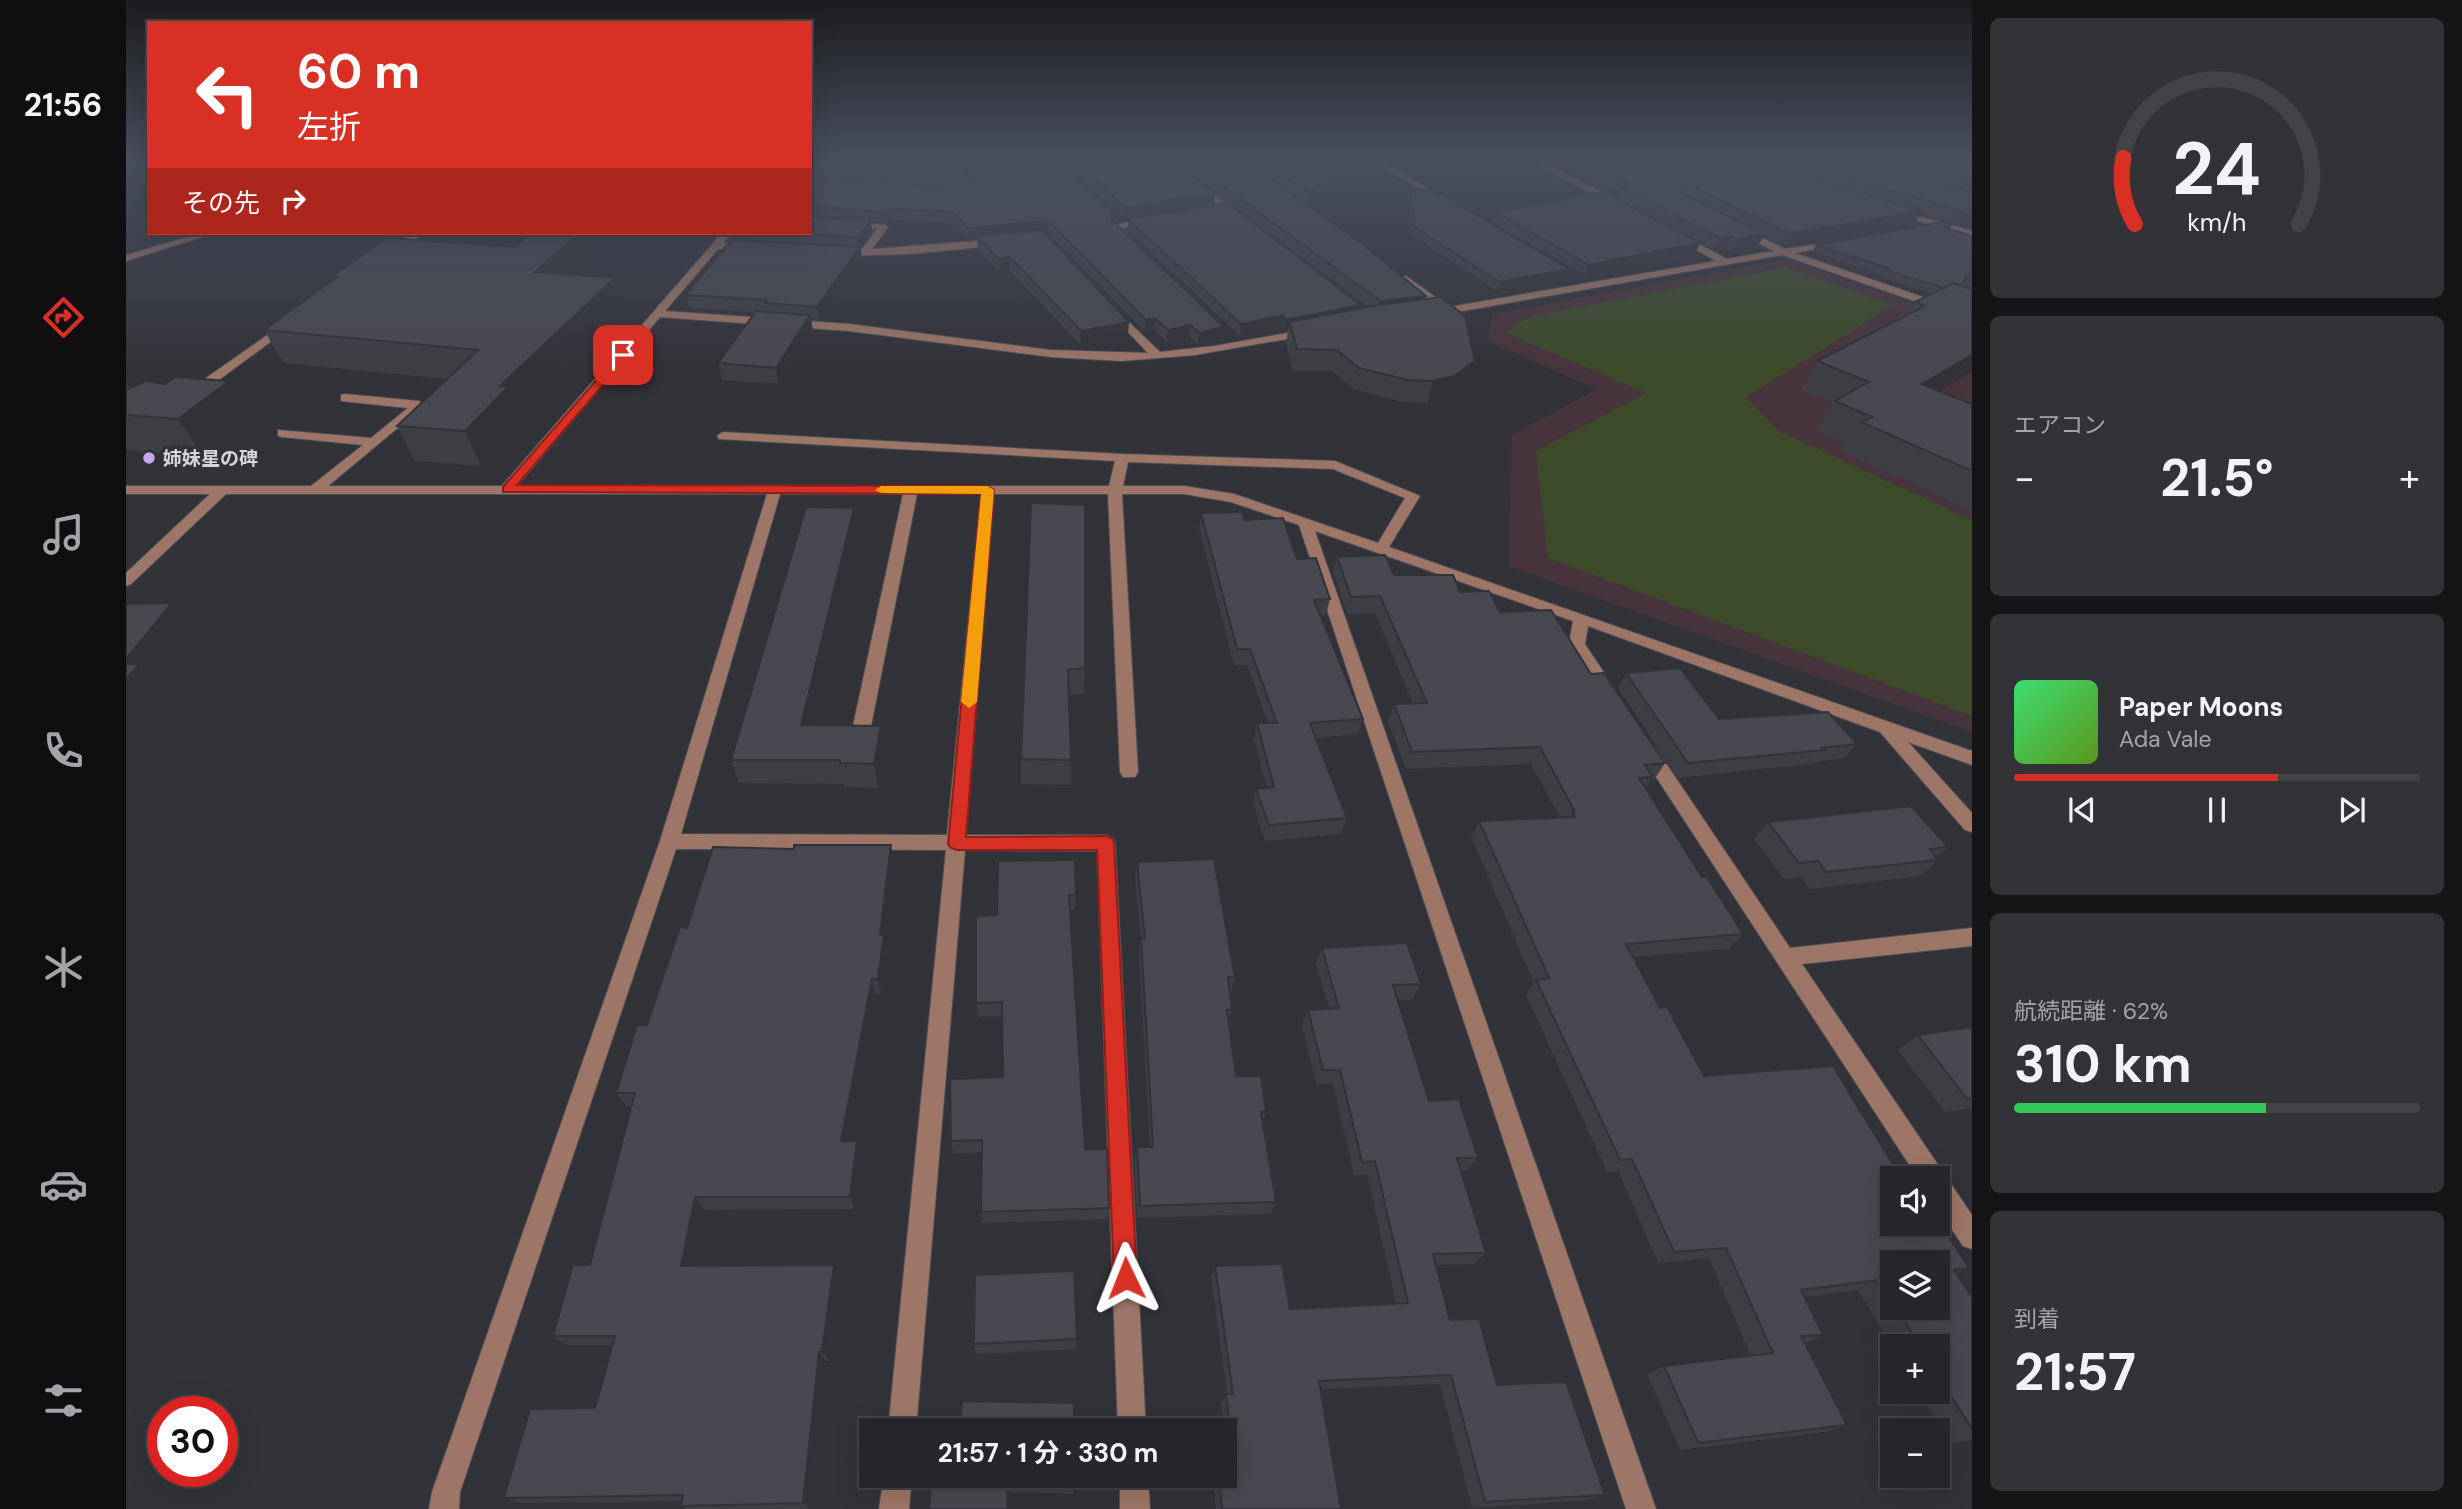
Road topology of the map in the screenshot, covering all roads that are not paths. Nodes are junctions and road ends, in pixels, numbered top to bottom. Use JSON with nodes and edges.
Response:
{"nodes":[{"id":1,"x":882,"y":227,"type":"edge"},
{"id":2,"x":1116,"y":227,"type":"edge"},
{"id":3,"x":1733,"y":227,"type":"edge"},
{"id":4,"x":1920,"y":227,"type":"edge"},
{"id":5,"x":1951,"y":227,"type":"edge"},
{"id":6,"x":1912,"y":229,"type":"edge"},
{"id":7,"x":1670,"y":232,"type":"edge"},
{"id":8,"x":1970,"y":232,"type":"edge"},
{"id":9,"x":203,"y":235,"type":"edge"},
{"id":10,"x":416,"y":235,"type":"edge"},
{"id":11,"x":725,"y":235,"type":"edge"},
{"id":12,"x":1015,"y":240,"type":"edge"},
{"id":13,"x":1849,"y":241,"type":"edge"},
{"id":14,"x":1134,"y":244,"type":"edge"},
{"id":15,"x":715,"y":246,"type":"junction"},
{"id":16,"x":755,"y":248,"type":"edge"},
{"id":17,"x":824,"y":252,"type":"edge"},
{"id":18,"x":1785,"y":253,"type":"junction"},
{"id":19,"x":864,"y":254,"type":"junction"},
{"id":20,"x":384,"y":257,"type":"edge"},
{"id":21,"x":126,"y":258,"type":"edge"},
{"id":22,"x":1727,"y":263,"type":"junction"},
{"id":23,"x":1391,"y":270,"type":"edge"},
{"id":24,"x":1579,"y":279,"type":"dead end"},
{"id":25,"x":1591,"y":286,"type":"junction"},
{"id":26,"x":1101,"y":296,"type":"edge"},
{"id":27,"x":1448,"y":311,"type":"junction"},
{"id":28,"x":658,"y":314,"type":"junction"},
{"id":29,"x":1423,"y":314,"type":"edge"},
{"id":30,"x":1972,"y":318,"type":"edge"},
{"id":31,"x":293,"y":322,"type":"edge"},
{"id":32,"x":1320,"y":330,"type":"edge"},
{"id":33,"x":1230,"y":337,"type":"dead end"},
{"id":34,"x":1240,"y":346,"type":"junction"},
{"id":35,"x":1157,"y":356,"type":"junction"},
{"id":36,"x":345,"y":398,"type":"dead end"},
{"id":37,"x":179,"y":403,"type":"edge"},
{"id":38,"x":282,"y":433,"type":"dead end"},
{"id":39,"x":723,"y":436,"type":"dead end"},
{"id":40,"x":375,"y":442,"type":"junction"},
{"id":41,"x":1122,"y":458,"type":"junction"},
{"id":42,"x":222,"y":489,"type":"junction"},
{"id":43,"x":316,"y":489,"type":"junction"},
{"id":44,"x":507,"y":489,"type":"junction"},
{"id":45,"x":775,"y":489,"type":"junction"},
{"id":46,"x":126,"y":490,"type":"edge"},
{"id":47,"x":911,"y":490,"type":"junction"},
{"id":48,"x":988,"y":490,"type":"junction"},
{"id":49,"x":1115,"y":491,"type":"junction"},
{"id":50,"x":1306,"y":523,"type":"junction"},
{"id":51,"x":1381,"y":549,"type":"junction"},
{"id":52,"x":126,"y":581,"type":"edge"},
{"id":53,"x":1581,"y":618,"type":"junction"},
{"id":54,"x":1616,"y":702,"type":"edge"},
{"id":55,"x":862,"y":726,"type":"edge"},
{"id":56,"x":1886,"y":729,"type":"junction"},
{"id":57,"x":1639,"y":737,"type":"edge"},
{"id":58,"x":1972,"y":758,"type":"edge"},
{"id":59,"x":1129,"y":772,"type":"dead end"},
{"id":60,"x":1972,"y":825,"type":"edge"},
{"id":61,"x":669,"y":841,"type":"junction"},
{"id":62,"x":957,"y":844,"type":"junction"},
{"id":63,"x":1972,"y":937,"type":"edge"},
{"id":64,"x":1786,"y":957,"type":"junction"},
{"id":65,"x":1924,"y":1166,"type":"edge"},
{"id":66,"x":1950,"y":1204,"type":"edge"},
{"id":67,"x":1972,"y":1237,"type":"edge"},
{"id":68,"x":903,"y":1418,"type":"edge"},
{"id":69,"x":1131,"y":1418,"type":"edge"},
{"id":70,"x":896,"y":1488,"type":"edge"},
{"id":71,"x":1134,"y":1488,"type":"edge"},
{"id":72,"x":444,"y":1509,"type":"edge"},
{"id":73,"x":894,"y":1509,"type":"edge"},
{"id":74,"x":1135,"y":1509,"type":"edge"},
{"id":75,"x":1641,"y":1509,"type":"edge"}],
"edges":[{"from":1,"to":19,"type":"street"},
{"from":2,"to":14,"type":"street"},
{"from":3,"to":18,"type":"street"},
{"from":4,"to":6,"type":"street"},
{"from":5,"to":8,"type":"street"},
{"from":7,"to":22,"type":"street"},
{"from":9,"to":21,"type":"street"},
{"from":10,"to":20,"type":"street"},
{"from":11,"to":15,"type":"street"},
{"from":12,"to":19,"type":"street"},
{"from":13,"to":18,"type":"street"},
{"from":15,"to":16,"type":"street"},
{"from":15,"to":28,"type":"street"},
{"from":17,"to":19,"type":"street"},
{"from":18,"to":22,"type":"street"},
{"from":18,"to":30,"type":"street"},
{"from":22,"to":25,"type":"street"},
{"from":23,"to":27,"type":"street"},
{"from":24,"to":25,"type":"street"},
{"from":25,"to":27,"type":"street"},
{"from":26,"to":35,"type":"street"},
{"from":27,"to":29,"type":"street"},
{"from":28,"to":35,"type":"street"},
{"from":28,"to":44,"type":"street"},
{"from":31,"to":37,"type":"street"},
{"from":32,"to":34,"type":"street"},
{"from":33,"to":34,"type":"street"},
{"from":34,"to":35,"type":"street"},
{"from":36,"to":40,"type":"street"},
{"from":38,"to":40,"type":"street"},
{"from":39,"to":41,"type":"street"},
{"from":40,"to":43,"type":"street"},
{"from":41,"to":49,"type":"street"},
{"from":41,"to":51,"type":"street"},
{"from":42,"to":43,"type":"street"},
{"from":42,"to":46,"type":"street"},
{"from":42,"to":52,"type":"street"},
{"from":43,"to":44,"type":"street"},
{"from":44,"to":45,"type":"street"},
{"from":45,"to":47,"type":"street"},
{"from":45,"to":61,"type":"street"},
{"from":47,"to":48,"type":"street"},
{"from":47,"to":55,"type":"street"},
{"from":48,"to":49,"type":"street"},
{"from":48,"to":62,"type":"street"},
{"from":49,"to":50,"type":"street"},
{"from":49,"to":59,"type":"street"},
{"from":50,"to":51,"type":"street"},
{"from":50,"to":75,"type":"street"},
{"from":51,"to":53,"type":"street"},
{"from":53,"to":54,"type":"street"},
{"from":53,"to":56,"type":"street"},
{"from":56,"to":58,"type":"street"},
{"from":56,"to":60,"type":"street"},
{"from":57,"to":64,"type":"street"},
{"from":61,"to":62,"type":"street"},
{"from":61,"to":72,"type":"street"},
{"from":62,"to":68,"type":"street"},
{"from":62,"to":69,"type":"street"},
{"from":63,"to":64,"type":"street"},
{"from":64,"to":65,"type":"street"},
{"from":66,"to":67,"type":"street"},
{"from":70,"to":73,"type":"street"},
{"from":71,"to":74,"type":"street"}]}
